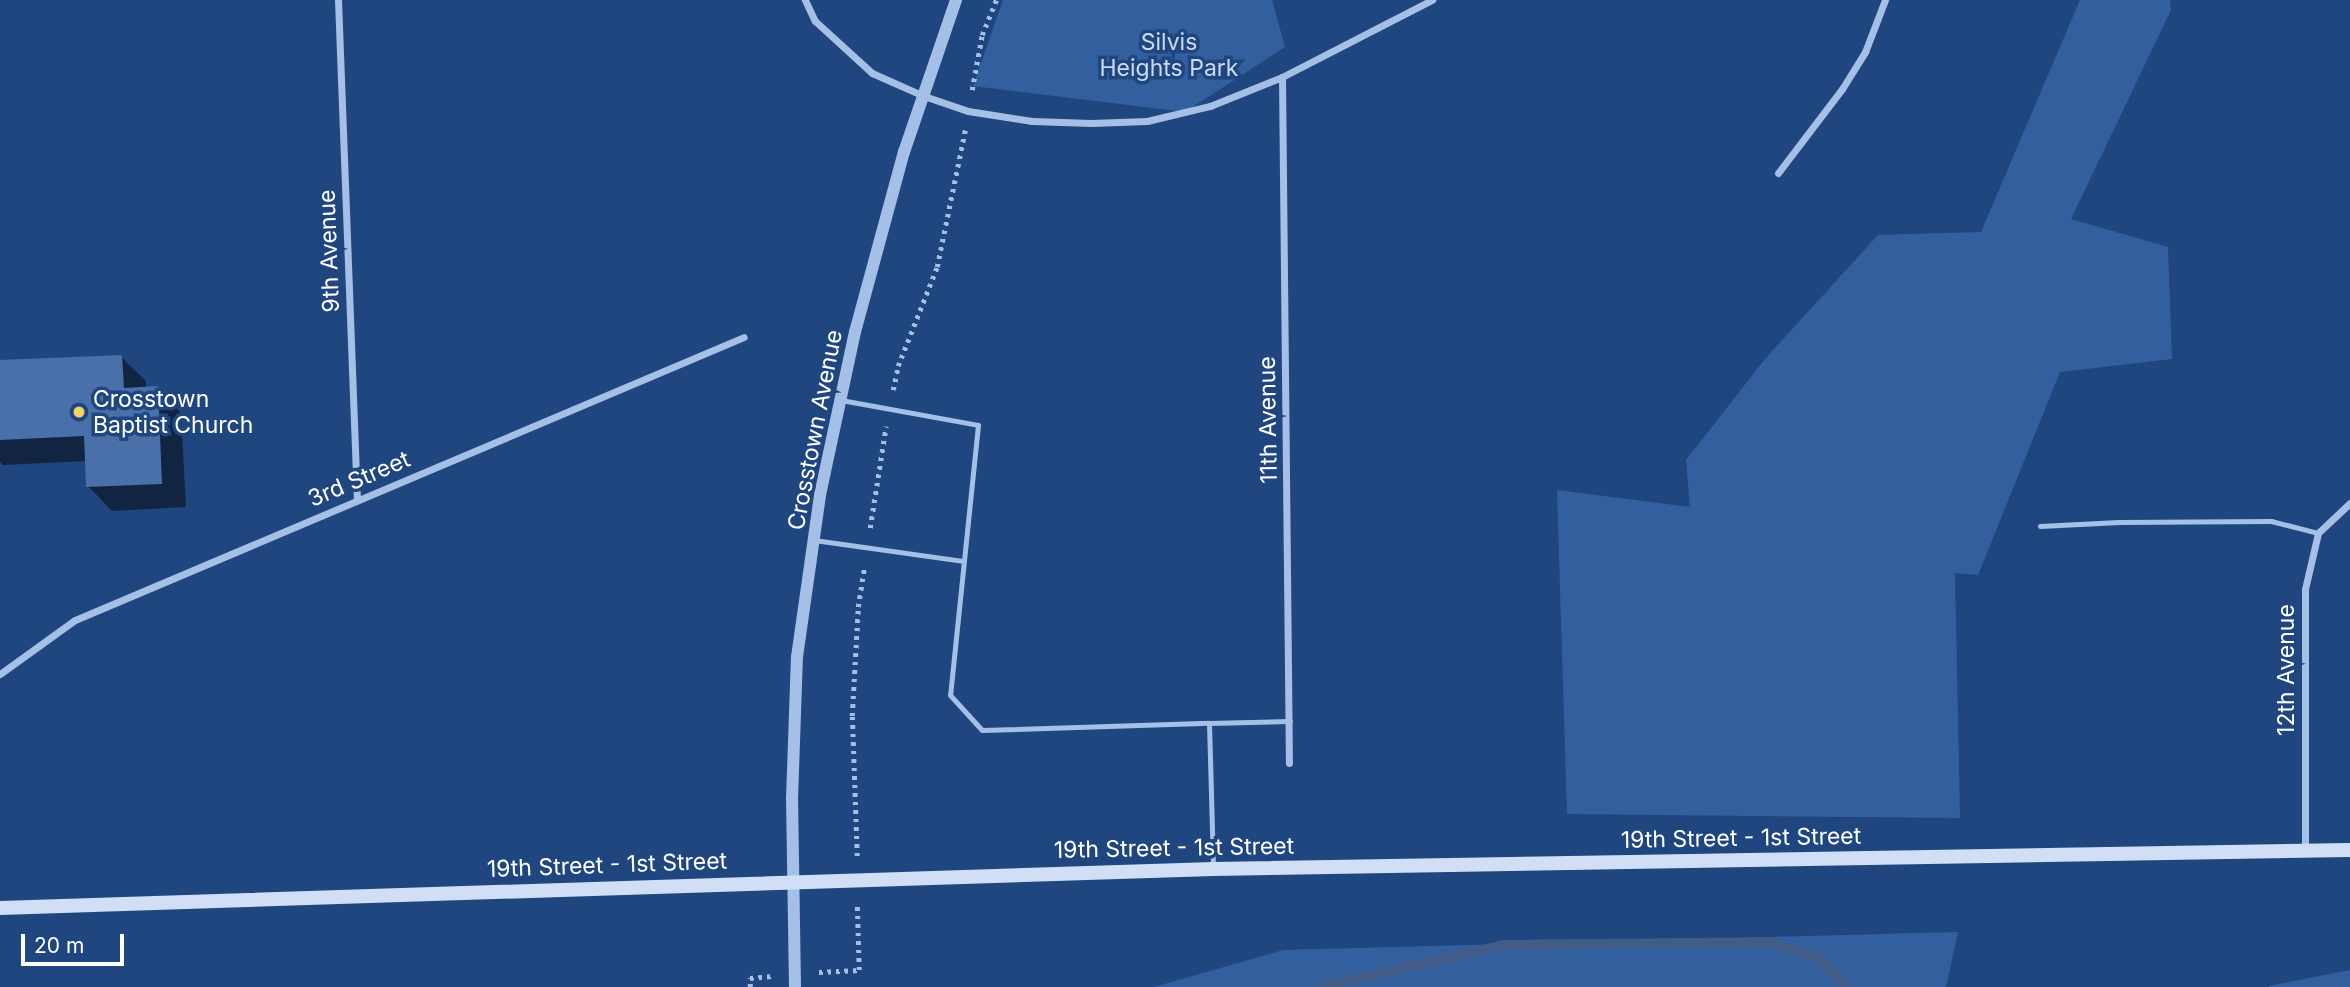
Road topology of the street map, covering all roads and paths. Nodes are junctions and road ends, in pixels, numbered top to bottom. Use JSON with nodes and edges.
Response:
{"nodes":[{"id":1,"x":338,"y":0,"type":"edge"},
{"id":2,"x":805,"y":0,"type":"edge"},
{"id":3,"x":956,"y":0,"type":"edge"},
{"id":4,"x":996,"y":0,"type":"edge"},
{"id":5,"x":1432,"y":0,"type":"edge"},
{"id":6,"x":1885,"y":0,"type":"edge"},
{"id":7,"x":1282,"y":77,"type":"junction"},
{"id":8,"x":973,"y":86,"type":"dead end"},
{"id":9,"x":924,"y":96,"type":"junction"},
{"id":10,"x":961,"y":151,"type":"dead end"},
{"id":11,"x":1778,"y":173,"type":"dead end"},
{"id":12,"x":744,"y":337,"type":"dead end"},
{"id":13,"x":841,"y":400,"type":"junction"},
{"id":14,"x":890,"y":407,"type":"junction"},
{"id":15,"x":357,"y":501,"type":"junction"},
{"id":16,"x":2350,"y":503,"type":"edge"},
{"id":17,"x":2040,"y":526,"type":"dead end"},
{"id":18,"x":2318,"y":533,"type":"junction"},
{"id":19,"x":814,"y":540,"type":"junction"},
{"id":20,"x":868,"y":545,"type":"junction"},
{"id":21,"x":963,"y":561,"type":"junction"},
{"id":22,"x":0,"y":674,"type":"edge"},
{"id":23,"x":1290,"y":721,"type":"junction"},
{"id":24,"x":1209,"y":723,"type":"junction"},
{"id":25,"x":1289,"y":763,"type":"dead end"},
{"id":26,"x":2350,"y":850,"type":"edge"},
{"id":27,"x":2305,"y":852,"type":"junction"},
{"id":28,"x":1213,"y":869,"type":"junction"},
{"id":29,"x":857,"y":879,"type":"junction"},
{"id":30,"x":793,"y":881,"type":"junction"},
{"id":31,"x":0,"y":908,"type":"edge"},
{"id":32,"x":858,"y":929,"type":"dead end"},
{"id":33,"x":835,"y":971,"type":"dead end"},
{"id":34,"x":750,"y":978,"type":"dead end"},
{"id":35,"x":750,"y":987,"type":"edge"},
{"id":36,"x":795,"y":987,"type":"edge"}],
"edges":[{"from":1,"to":15,"type":"street","name":"9th Avenue"},
{"from":2,"to":9,"type":"street"},
{"from":3,"to":9,"type":"street","name":"Crosstown Avenue"},
{"from":4,"to":8,"type":"path"},
{"from":5,"to":7,"type":"street"},
{"from":6,"to":11,"type":"street"},
{"from":7,"to":9,"type":"street"},
{"from":7,"to":23,"type":"street","name":"11th Avenue"},
{"from":9,"to":13,"type":"street","name":"Crosstown Avenue"},
{"from":10,"to":14,"type":"path"},
{"from":12,"to":15,"type":"street","name":"3rd Street"},
{"from":13,"to":14,"type":"lane"},
{"from":13,"to":19,"type":"street","name":"Crosstown Avenue"},
{"from":14,"to":20,"type":"path"},
{"from":14,"to":21,"type":"lane"},
{"from":15,"to":22,"type":"street","name":"3rd Street"},
{"from":16,"to":18,"type":"street"},
{"from":17,"to":18,"type":"lane"},
{"from":18,"to":27,"type":"street","name":"12th Avenue"},
{"from":19,"to":20,"type":"lane"},
{"from":19,"to":30,"type":"street","name":"Crosstown Avenue"},
{"from":20,"to":21,"type":"lane"},
{"from":20,"to":29,"type":"path"},
{"from":21,"to":24,"type":"lane"},
{"from":23,"to":24,"type":"lane"},
{"from":23,"to":25,"type":"street","name":"11th Avenue"},
{"from":24,"to":28,"type":"lane"},
{"from":26,"to":27,"type":"main road","name":"19th Street - 1st Street"},
{"from":27,"to":28,"type":"main road","name":"19th Street - 1st Street"},
{"from":28,"to":29,"type":"main road","name":"19th Street - 1st Street"},
{"from":29,"to":30,"type":"main road","name":"19th Street - 1st Street"},
{"from":30,"to":31,"type":"main road","name":"19th Street - 1st Street"},
{"from":30,"to":36,"type":"street","name":"Crosstown Avenue"},
{"from":32,"to":33,"type":"path"},
{"from":34,"to":35,"type":"path"}]}
